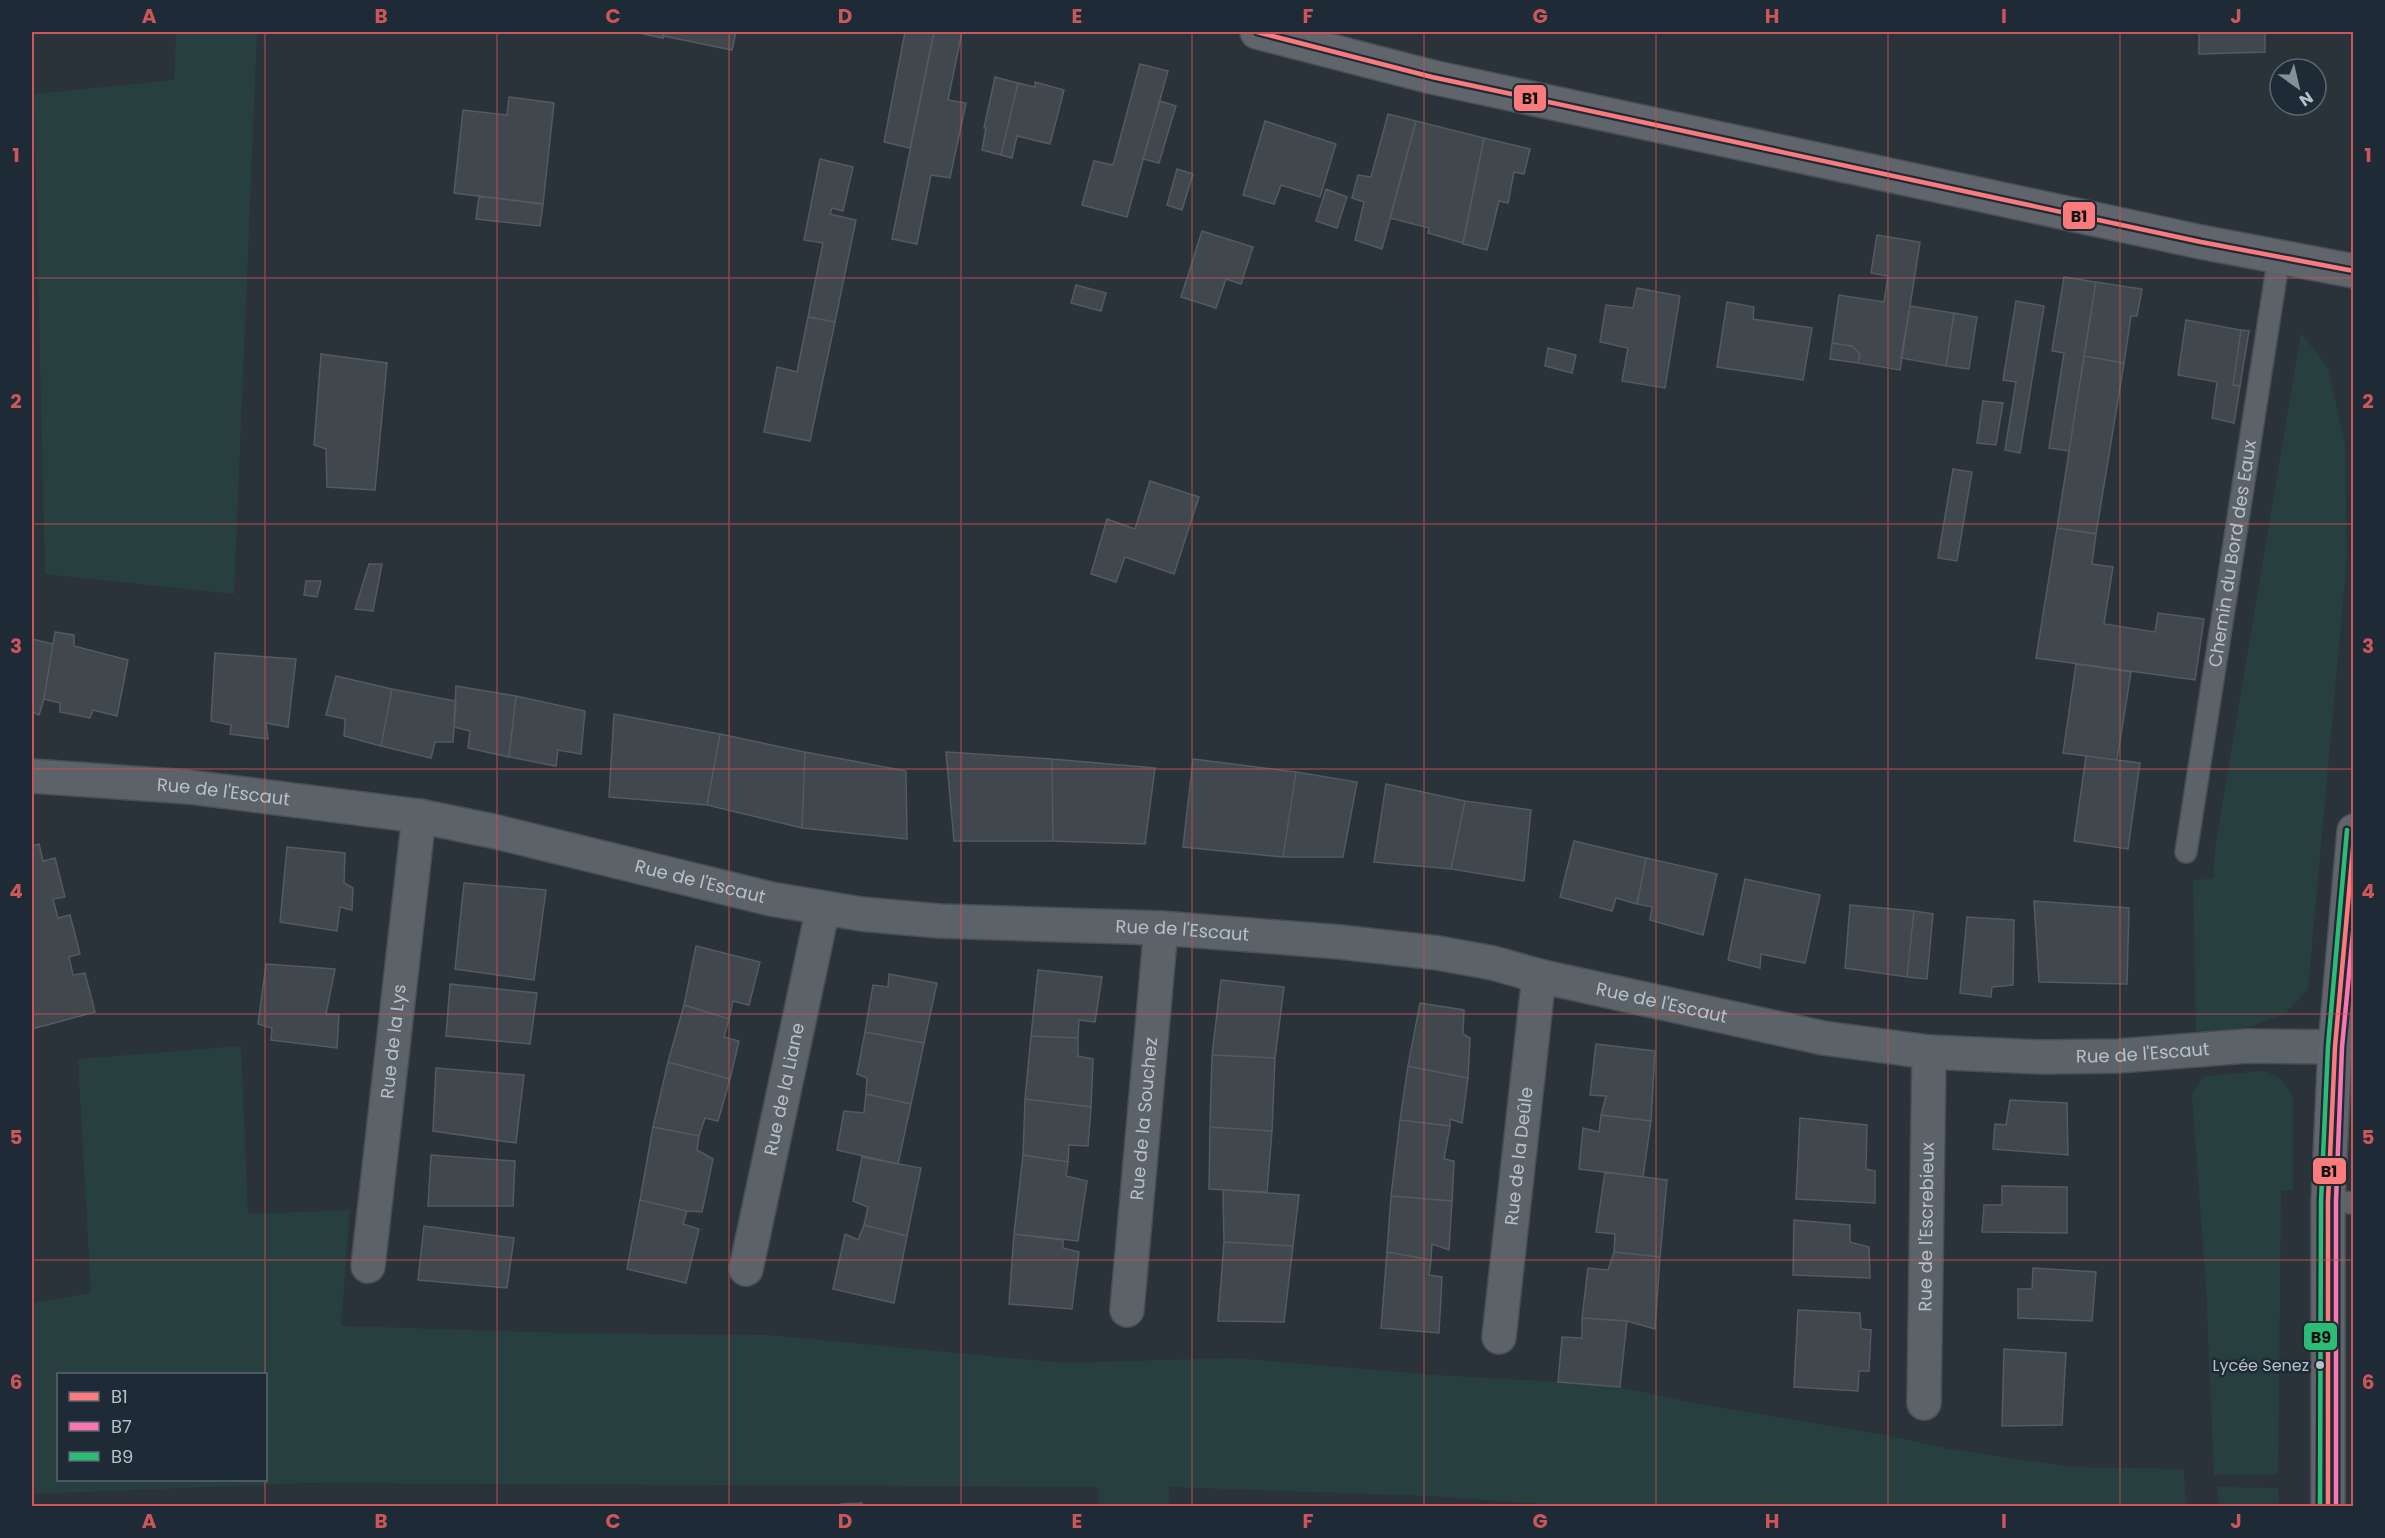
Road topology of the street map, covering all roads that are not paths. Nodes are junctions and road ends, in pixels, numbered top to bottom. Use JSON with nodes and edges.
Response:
{"nodes":[{"id":1,"x":1257,"y":32,"type":"edge"},
{"id":2,"x":2279,"y":256,"type":"junction"},
{"id":3,"x":2354,"y":271,"type":"edge"},
{"id":4,"x":32,"y":776,"type":"edge"},
{"id":5,"x":419,"y":816,"type":"junction"},
{"id":6,"x":2354,"y":831,"type":"edge"},
{"id":7,"x":2186,"y":852,"type":"dead end"},
{"id":8,"x":823,"y":908,"type":"junction"},
{"id":9,"x":1161,"y":928,"type":"junction"},
{"id":10,"x":1539,"y":976,"type":"junction"},
{"id":11,"x":2335,"y":1047,"type":"junction"},
{"id":12,"x":1929,"y":1052,"type":"junction"},
{"id":13,"x":2341,"y":1202,"type":"edge"},
{"id":14,"x":368,"y":1266,"type":"dead end"},
{"id":15,"x":746,"y":1269,"type":"dead end"},
{"id":16,"x":1127,"y":1310,"type":"dead end"},
{"id":17,"x":1498,"y":1337,"type":"dead end"},
{"id":18,"x":1924,"y":1403,"type":"dead end"},
{"id":19,"x":2328,"y":1506,"type":"edge"}],
"edges":[{"from":1,"to":2,"type":"main road"},
{"from":2,"to":3,"type":"main road"},
{"from":2,"to":7,"type":"lane","name":"Chemin du Bord des Eaux"},
{"from":4,"to":5,"type":"street","name":"Rue de l'Escaut"},
{"from":5,"to":8,"type":"street","name":"Rue de l'Escaut"},
{"from":5,"to":14,"type":"street","name":"Rue de la Lys"},
{"from":6,"to":11,"type":"main road"},
{"from":8,"to":9,"type":"street","name":"Rue de l'Escaut"},
{"from":8,"to":15,"type":"street","name":"Rue de la Liane"},
{"from":9,"to":10,"type":"street","name":"Rue de l'Escaut"},
{"from":9,"to":16,"type":"street","name":"Rue de la Souchez"},
{"from":10,"to":12,"type":"street","name":"Rue de l'Escaut"},
{"from":10,"to":17,"type":"street","name":"Rue de la Deûle"},
{"from":11,"to":12,"type":"street","name":"Rue de l'Escaut"},
{"from":11,"to":13,"type":"main road"},
{"from":12,"to":18,"type":"street","name":"Rue de l'Escrebieux"},
{"from":13,"to":19,"type":"main road"}]}
